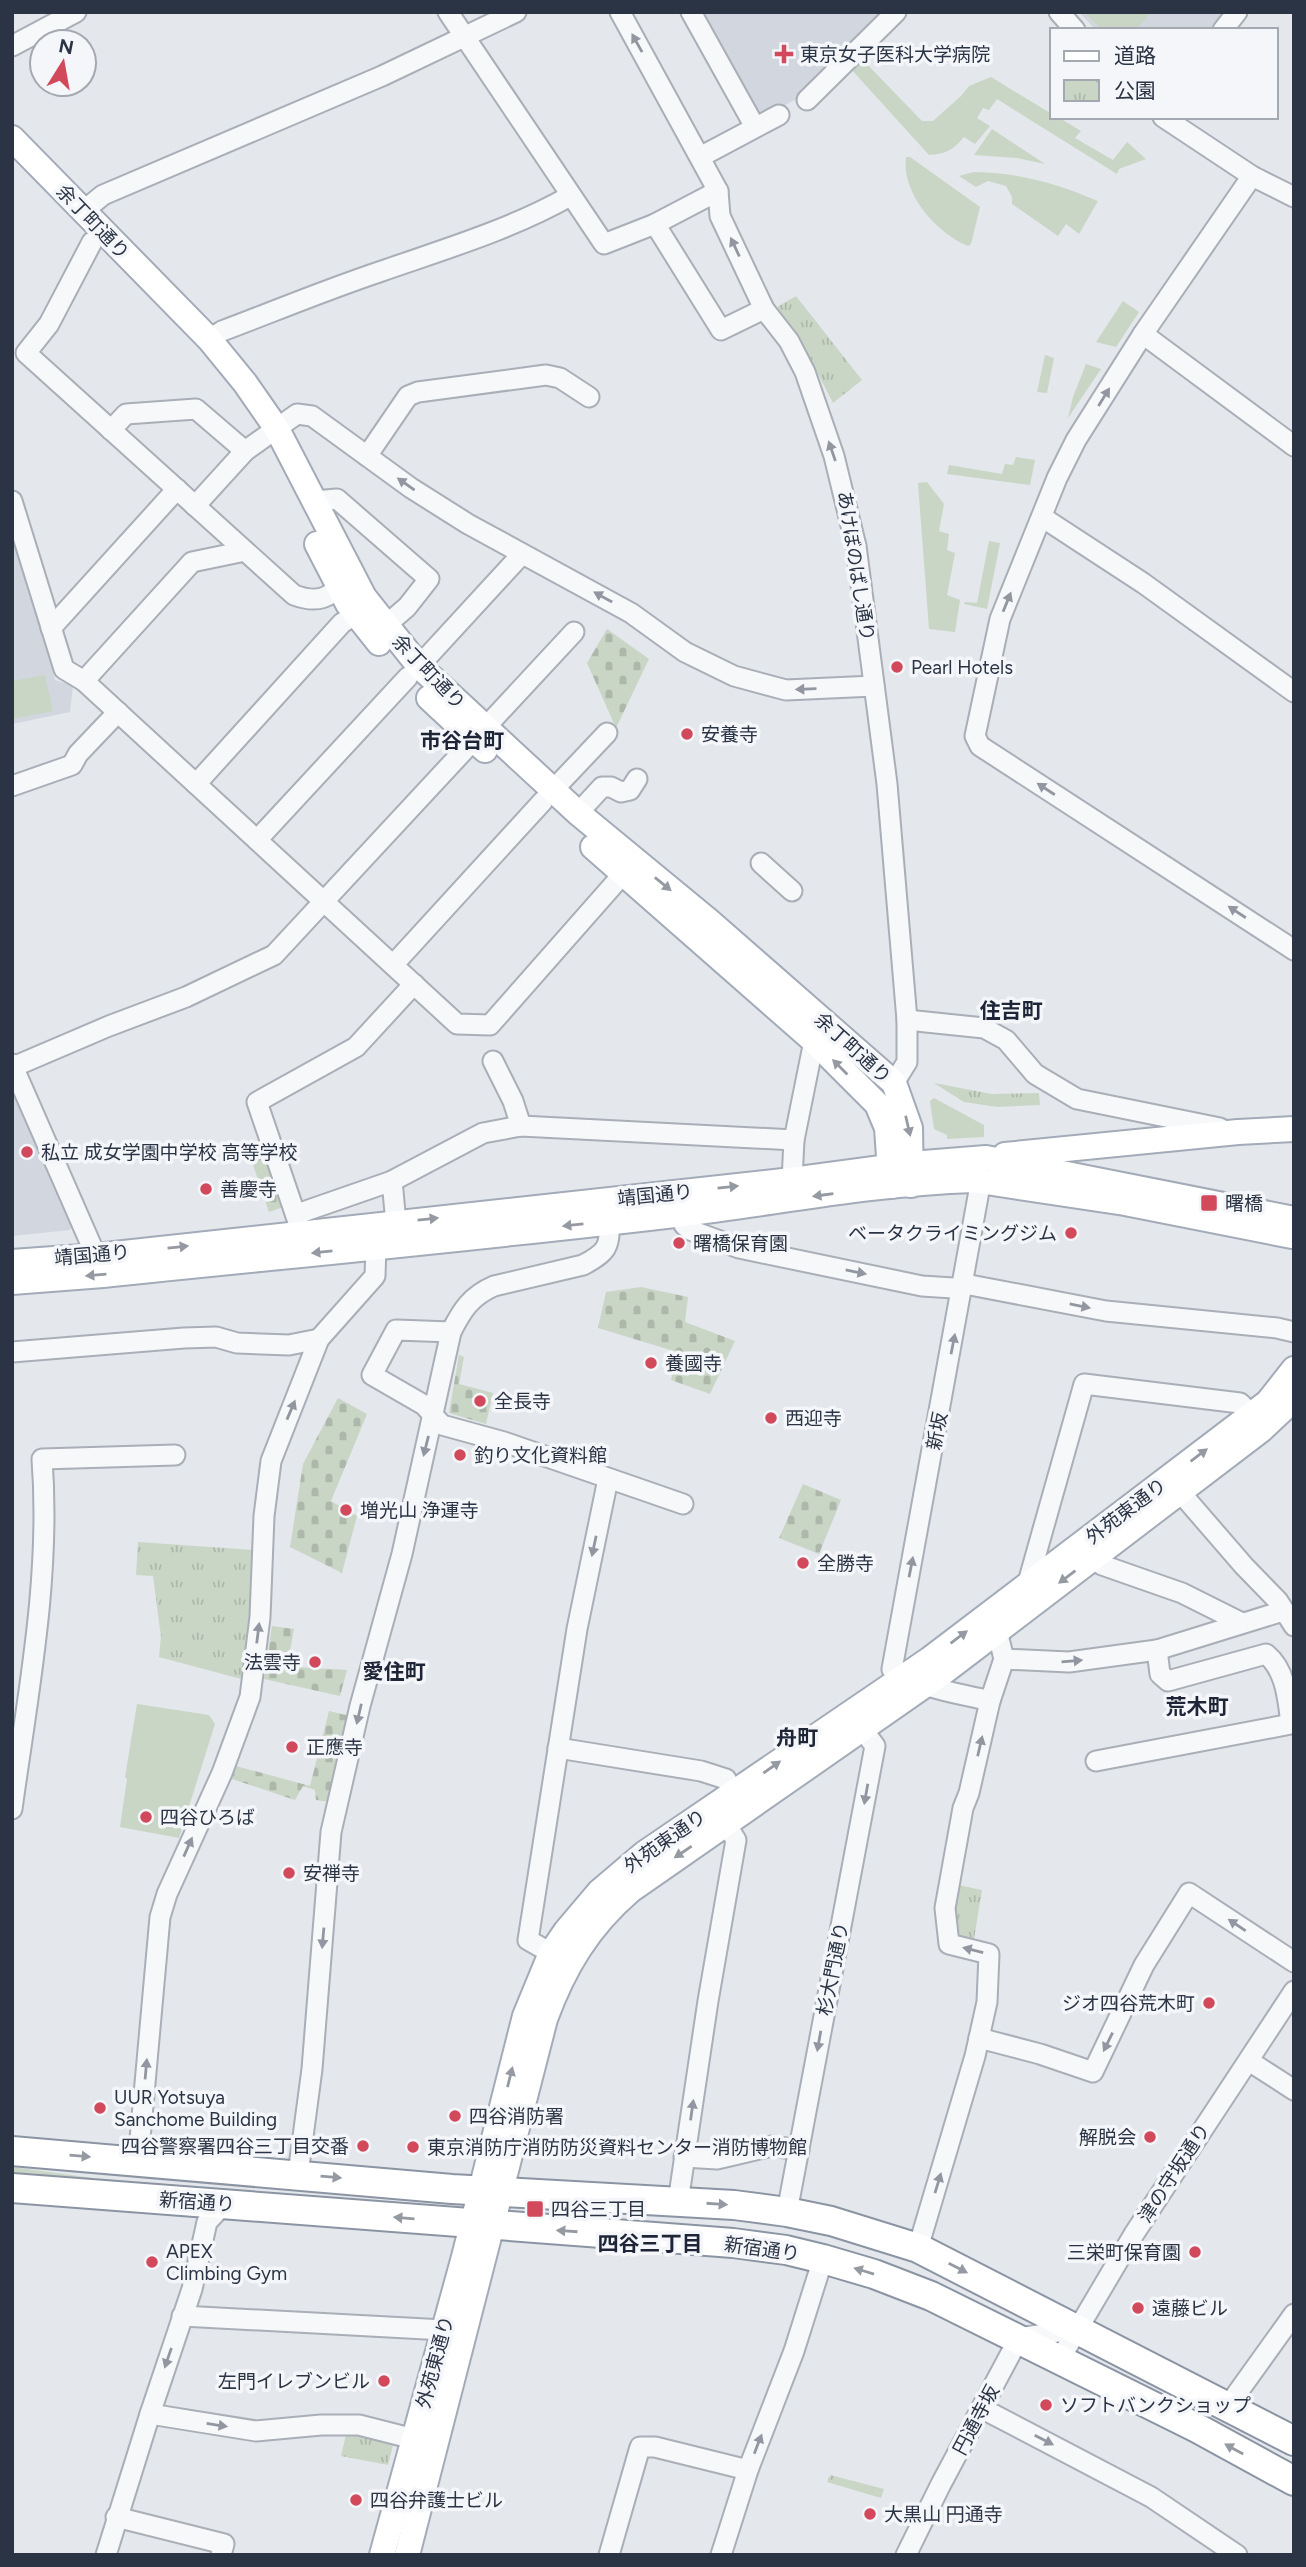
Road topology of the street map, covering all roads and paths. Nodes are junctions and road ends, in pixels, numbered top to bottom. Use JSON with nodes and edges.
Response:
{"nodes":[{"id":1,"x":76,"y":12,"type":"edge"},
{"id":2,"x":448,"y":12,"type":"edge"},
{"id":3,"x":516,"y":12,"type":"edge"},
{"id":4,"x":620,"y":12,"type":"edge"},
{"id":5,"x":691,"y":12,"type":"edge"},
{"id":6,"x":896,"y":12,"type":"edge"},
{"id":7,"x":1059,"y":12,"type":"edge"},
{"id":8,"x":1237,"y":12,"type":"edge"},
{"id":9,"x":1073,"y":28,"type":"edge"},
{"id":10,"x":1225,"y":28,"type":"edge"},
{"id":11,"x":466,"y":38,"type":"junction"},
{"id":12,"x":12,"y":46,"type":"edge"},
{"id":13,"x":807,"y":100,"type":"dead end"},
{"id":14,"x":779,"y":115,"type":"dead end"},
{"id":15,"x":1166,"y":119,"type":"edge"},
{"id":16,"x":755,"y":127,"type":"junction"},
{"id":17,"x":12,"y":138,"type":"edge"},
{"id":18,"x":700,"y":157,"type":"junction"},
{"id":19,"x":12,"y":160,"type":"edge"},
{"id":20,"x":1252,"y":176,"type":"junction"},
{"id":21,"x":718,"y":191,"type":"junction"},
{"id":22,"x":570,"y":196,"type":"junction"},
{"id":23,"x":1294,"y":197,"type":"edge"},
{"id":24,"x":82,"y":212,"type":"junction"},
{"id":25,"x":655,"y":224,"type":"junction"},
{"id":26,"x":92,"y":242,"type":"junction"},
{"id":27,"x":764,"y":309,"type":"junction"},
{"id":28,"x":1143,"y":334,"type":"junction"},
{"id":29,"x":209,"y":339,"type":"junction"},
{"id":30,"x":589,"y":397,"type":"dead end"},
{"id":31,"x":111,"y":430,"type":"junction"},
{"id":32,"x":262,"y":439,"type":"junction"},
{"id":33,"x":1294,"y":446,"type":"edge"},
{"id":34,"x":367,"y":456,"type":"junction"},
{"id":35,"x":177,"y":489,"type":"junction"},
{"id":36,"x":12,"y":501,"type":"edge"},
{"id":37,"x":314,"y":501,"type":"junction"},
{"id":38,"x":195,"y":506,"type":"junction"},
{"id":39,"x":1042,"y":517,"type":"junction"},
{"id":40,"x":245,"y":551,"type":"junction"},
{"id":41,"x":522,"y":554,"type":"junction"},
{"id":42,"x":345,"y":583,"type":"junction"},
{"id":43,"x":355,"y":615,"type":"junction"},
{"id":44,"x":385,"y":626,"type":"junction"},
{"id":45,"x":51,"y":628,"type":"junction"},
{"id":46,"x":574,"y":632,"type":"dead end"},
{"id":47,"x":414,"y":672,"type":"junction"},
{"id":48,"x":84,"y":681,"type":"junction"},
{"id":49,"x":874,"y":686,"type":"junction"},
{"id":50,"x":1294,"y":692,"type":"edge"},
{"id":51,"x":118,"y":712,"type":"junction"},
{"id":52,"x":607,"y":733,"type":"dead end"},
{"id":53,"x":480,"y":734,"type":"junction"},
{"id":54,"x":637,"y":779,"type":"dead end"},
{"id":55,"x":196,"y":784,"type":"junction"},
{"id":56,"x":12,"y":786,"type":"edge"},
{"id":57,"x":548,"y":796,"type":"junction"},
{"id":58,"x":578,"y":813,"type":"junction"},
{"id":59,"x":257,"y":840,"type":"junction"},
{"id":60,"x":761,"y":863,"type":"dead end"},
{"id":61,"x":623,"y":874,"type":"junction"},
{"id":62,"x":792,"y":891,"type":"dead end"},
{"id":63,"x":324,"y":901,"type":"junction"},
{"id":64,"x":1294,"y":950,"type":"edge"},
{"id":65,"x":393,"y":965,"type":"junction"},
{"id":66,"x":414,"y":984,"type":"junction"},
{"id":67,"x":907,"y":1020,"type":"junction"},
{"id":68,"x":814,"y":1041,"type":"junction"},
{"id":69,"x":493,"y":1061,"type":"dead end"},
{"id":70,"x":13,"y":1066,"type":"edge"},
{"id":71,"x":894,"y":1083,"type":"junction"},
{"id":72,"x":521,"y":1126,"type":"junction"},
{"id":73,"x":1294,"y":1129,"type":"edge"},
{"id":74,"x":1238,"y":1132,"type":"junction"},
{"id":75,"x":794,"y":1140,"type":"junction"},
{"id":76,"x":1105,"y":1144,"type":"junction"},
{"id":77,"x":986,"y":1158,"type":"junction"},
{"id":78,"x":900,"y":1175,"type":"junction"},
{"id":79,"x":792,"y":1180,"type":"junction"},
{"id":80,"x":973,"y":1180,"type":"junction"},
{"id":81,"x":1100,"y":1180,"type":"junction"},
{"id":82,"x":392,"y":1181,"type":"junction"},
{"id":83,"x":1073,"y":1195,"type":"junction"},
{"id":84,"x":683,"y":1214,"type":"junction"},
{"id":85,"x":1294,"y":1219,"type":"edge"},
{"id":86,"x":610,"y":1221,"type":"junction"},
{"id":87,"x":396,"y":1223,"type":"junction"},
{"id":88,"x":298,"y":1224,"type":"junction"},
{"id":89,"x":1294,"y":1237,"type":"edge"},
{"id":90,"x":376,"y":1247,"type":"junction"},
{"id":91,"x":96,"y":1256,"type":"junction"},
{"id":92,"x":12,"y":1262,"type":"edge"},
{"id":93,"x":12,"y":1282,"type":"edge"},
{"id":94,"x":963,"y":1286,"type":"junction"},
{"id":95,"x":1293,"y":1331,"type":"edge"},
{"id":96,"x":451,"y":1332,"type":"junction"},
{"id":97,"x":319,"y":1339,"type":"junction"},
{"id":98,"x":12,"y":1352,"type":"edge"},
{"id":99,"x":1294,"y":1369,"type":"edge"},
{"id":100,"x":1291,"y":1406,"type":"edge"},
{"id":101,"x":434,"y":1414,"type":"junction"},
{"id":102,"x":1252,"y":1415,"type":"junction"},
{"id":103,"x":175,"y":1455,"type":"dead end"},
{"id":104,"x":608,"y":1479,"type":"junction"},
{"id":105,"x":1180,"y":1492,"type":"junction"},
{"id":106,"x":683,"y":1504,"type":"dead end"},
{"id":107,"x":1094,"y":1557,"type":"junction"},
{"id":108,"x":1027,"y":1586,"type":"junction"},
{"id":109,"x":1290,"y":1619,"type":"edge"},
{"id":110,"x":1241,"y":1623,"type":"junction"},
{"id":111,"x":997,"y":1631,"type":"junction"},
{"id":112,"x":1157,"y":1650,"type":"junction"},
{"id":113,"x":1004,"y":1659,"type":"junction"},
{"id":114,"x":914,"y":1681,"type":"junction"},
{"id":115,"x":990,"y":1702,"type":"junction"},
{"id":116,"x":863,"y":1730,"type":"junction"},
{"id":117,"x":558,"y":1748,"type":"junction"},
{"id":118,"x":1096,"y":1761,"type":"dead end"},
{"id":119,"x":733,"y":1793,"type":"junction"},
{"id":120,"x":12,"y":1809,"type":"edge"},
{"id":121,"x":726,"y":1824,"type":"junction"},
{"id":122,"x":551,"y":1952,"type":"junction"},
{"id":123,"x":1294,"y":1962,"type":"edge"},
{"id":124,"x":1294,"y":1991,"type":"edge"},
{"id":125,"x":979,"y":2038,"type":"junction"},
{"id":126,"x":1249,"y":2061,"type":"junction"},
{"id":127,"x":1294,"y":2090,"type":"edge"},
{"id":128,"x":799,"y":2150,"type":"junction"},
{"id":129,"x":12,"y":2151,"type":"edge"},
{"id":130,"x":684,"y":2157,"type":"junction"},
{"id":131,"x":138,"y":2161,"type":"junction"},
{"id":132,"x":298,"y":2174,"type":"junction"},
{"id":133,"x":12,"y":2188,"type":"edge"},
{"id":134,"x":491,"y":2191,"type":"junction"},
{"id":135,"x":678,"y":2202,"type":"junction"},
{"id":136,"x":224,"y":2204,"type":"junction"},
{"id":137,"x":787,"y":2212,"type":"junction"},
{"id":138,"x":482,"y":2225,"type":"junction"},
{"id":139,"x":918,"y":2248,"type":"junction"},
{"id":140,"x":823,"y":2259,"type":"junction"},
{"id":141,"x":1294,"y":2314,"type":"edge"},
{"id":142,"x":182,"y":2316,"type":"junction"},
{"id":143,"x":468,"y":2323,"type":"junction"},
{"id":144,"x":1077,"y":2328,"type":"junction"},
{"id":145,"x":444,"y":2330,"type":"junction"},
{"id":146,"x":1288,"y":2336,"type":"edge"},
{"id":147,"x":1019,"y":2338,"type":"junction"},
{"id":148,"x":1060,"y":2359,"type":"junction"},
{"id":149,"x":1228,"y":2406,"type":"junction"},
{"id":150,"x":983,"y":2409,"type":"junction"},
{"id":151,"x":149,"y":2414,"type":"junction"},
{"id":152,"x":414,"y":2439,"type":"junction"},
{"id":153,"x":1294,"y":2441,"type":"edge"},
{"id":154,"x":748,"y":2470,"type":"junction"},
{"id":155,"x":1294,"y":2481,"type":"edge"},
{"id":156,"x":116,"y":2517,"type":"junction"},
{"id":157,"x":222,"y":2549,"type":"edge"},
{"id":158,"x":106,"y":2555,"type":"edge"},
{"id":159,"x":382,"y":2555,"type":"edge"},
{"id":160,"x":407,"y":2555,"type":"edge"},
{"id":161,"x":609,"y":2555,"type":"edge"},
{"id":162,"x":721,"y":2555,"type":"edge"},
{"id":163,"x":906,"y":2555,"type":"edge"},
{"id":164,"x":1237,"y":2555,"type":"edge"}],
"edges":[{"from":1,"to":12,"type":"street"},
{"from":2,"to":11,"type":"street"},
{"from":3,"to":11,"type":"street"},
{"from":18,"to":4,"type":"street","name":"あけぼのばし通り","one_way":true},
{"from":5,"to":16,"type":"street"},
{"from":6,"to":13,"type":"street"},
{"from":7,"to":9,"type":"street"},
{"from":8,"to":10,"type":"street"},
{"from":11,"to":22,"type":"street"},
{"from":11,"to":24,"type":"street"},
{"from":14,"to":16,"type":"street"},
{"from":15,"to":20,"type":"street"},
{"from":16,"to":18,"type":"street"},
{"from":17,"to":24,"type":"main road","name":"余丁町通り"},
{"from":18,"to":21,"type":"street","name":"あけぼのばし通り"},
{"from":19,"to":26,"type":"main road","name":"余丁町通り"},
{"from":20,"to":23,"type":"street"},
{"from":20,"to":28,"type":"street"},
{"from":21,"to":25,"type":"street"},
{"from":27,"to":21,"type":"street","name":"あけぼのばし通り","one_way":true},
{"from":22,"to":25,"type":"street"},
{"from":22,"to":29,"type":"street"},
{"from":24,"to":29,"type":"main road","name":"余丁町通り"},
{"from":25,"to":27,"type":"street"},
{"from":26,"to":31,"type":"street"},
{"from":26,"to":32,"type":"main road","name":"余丁町通り"},
{"from":49,"to":27,"type":"street","name":"あけぼのばし通り","one_way":true},
{"from":28,"to":33,"type":"street"},
{"from":39,"to":28,"type":"street","one_way":true},
{"from":29,"to":32,"type":"main road","name":"余丁町通り"},
{"from":30,"to":34,"type":"street"},
{"from":31,"to":32,"type":"street"},
{"from":31,"to":35,"type":"street"},
{"from":32,"to":34,"type":"street"},
{"from":32,"to":37,"type":"main road","name":"余丁町通り"},
{"from":32,"to":38,"type":"street"},
{"from":32,"to":42,"type":"main road","name":"余丁町通り"},
{"from":41,"to":34,"type":"street","one_way":true},
{"from":35,"to":38,"type":"street"},
{"from":35,"to":45,"type":"street"},
{"from":36,"to":45,"type":"street"},
{"from":37,"to":42,"type":"main road","name":"余丁町通り"},
{"from":37,"to":44,"type":"street"},
{"from":38,"to":40,"type":"street"},
{"from":39,"to":50,"type":"street"},
{"from":64,"to":39,"type":"street","one_way":true},
{"from":40,"to":42,"type":"street"},
{"from":40,"to":48,"type":"street"},
{"from":41,"to":47,"type":"street"},
{"from":49,"to":41,"type":"street","one_way":true},
{"from":42,"to":43,"type":"main road","name":"余丁町通り"},
{"from":42,"to":44,"type":"main road","name":"余丁町通り"},
{"from":43,"to":47,"type":"main road","name":"余丁町通り"},
{"from":43,"to":55,"type":"street"},
{"from":44,"to":47,"type":"main road","name":"余丁町通り"},
{"from":45,"to":48,"type":"street"},
{"from":46,"to":53,"type":"street"},
{"from":47,"to":53,"type":"main road","name":"余丁町通り"},
{"from":47,"to":59,"type":"street"},
{"from":48,"to":51,"type":"street"},
{"from":49,"to":67,"type":"street","name":"あけぼのばし通り"},
{"from":51,"to":55,"type":"street"},
{"from":51,"to":56,"type":"street"},
{"from":52,"to":57,"type":"street"},
{"from":53,"to":57,"type":"main road","name":"余丁町通り"},
{"from":53,"to":63,"type":"street"},
{"from":54,"to":58,"type":"street"},
{"from":55,"to":59,"type":"street"},
{"from":57,"to":58,"type":"main road","name":"余丁町通り"},
{"from":57,"to":61,"type":"main road","name":"余丁町通り"},
{"from":57,"to":65,"type":"street"},
{"from":58,"to":71,"type":"main road","name":"余丁町通り","one_way":true},
{"from":59,"to":63,"type":"street"},
{"from":60,"to":62,"type":"street"},
{"from":61,"to":66,"type":"street"},
{"from":61,"to":68,"type":"main road","name":"余丁町通り"},
{"from":63,"to":65,"type":"street"},
{"from":63,"to":70,"type":"street"},
{"from":65,"to":66,"type":"street"},
{"from":66,"to":88,"type":"street"},
{"from":67,"to":71,"type":"street","name":"あけぼのばし通り"},
{"from":67,"to":74,"type":"street"},
{"from":68,"to":75,"type":"street"},
{"from":78,"to":68,"type":"main road","name":"余丁町通り","one_way":true},
{"from":69,"to":72,"type":"street"},
{"from":70,"to":91,"type":"street"},
{"from":71,"to":78,"type":"main road","name":"余丁町通り","one_way":true},
{"from":72,"to":75,"type":"street"},
{"from":72,"to":82,"type":"street"},
{"from":73,"to":74,"type":"main road"},
{"from":74,"to":76,"type":"main road"},
{"from":75,"to":79,"type":"street"},
{"from":76,"to":77,"type":"main road"},
{"from":76,"to":81,"type":"main road"},
{"from":77,"to":78,"type":"main road","name":"靖国通り"},
{"from":77,"to":81,"type":"main road","name":"靖国通り"},
{"from":78,"to":79,"type":"main road","name":"靖国通り"},
{"from":78,"to":80,"type":"main road","name":"靖国通り"},
{"from":78,"to":84,"type":"main road","name":"靖国通り","one_way":true},
{"from":87,"to":79,"type":"main road","name":"靖国通り","one_way":true},
{"from":80,"to":83,"type":"main road","name":"靖国通り"},
{"from":80,"to":94,"type":"street","name":"新坂"},
{"from":81,"to":83,"type":"main road"},
{"from":81,"to":85,"type":"main road","name":"靖国通り"},
{"from":82,"to":87,"type":"street"},
{"from":82,"to":88,"type":"street"},
{"from":83,"to":89,"type":"main road","name":"靖国通り"},
{"from":84,"to":86,"type":"main road","name":"靖国通り"},
{"from":84,"to":94,"type":"street","one_way":true},
{"from":86,"to":90,"type":"main road","name":"靖国通り","one_way":true},
{"from":86,"to":96,"type":"street"},
{"from":87,"to":88,"type":"main road","name":"靖国通り"},
{"from":91,"to":88,"type":"main road","name":"靖国通り","one_way":true},
{"from":90,"to":93,"type":"main road","name":"靖国通り","one_way":true},
{"from":90,"to":97,"type":"street"},
{"from":91,"to":92,"type":"main road","name":"靖国通り"},
{"from":94,"to":95,"type":"street","one_way":true},
{"from":114,"to":94,"type":"street","name":"新坂","one_way":true},
{"from":96,"to":101,"type":"street"},
{"from":96,"to":101,"type":"street"},
{"from":97,"to":98,"type":"street"},
{"from":131,"to":97,"type":"street","one_way":true},
{"from":99,"to":102,"type":"main road","name":"外苑東通り"},
{"from":100,"to":105,"type":"main road","name":"外苑東通り"},
{"from":101,"to":104,"type":"street"},
{"from":101,"to":132,"type":"street","one_way":true},
{"from":108,"to":102,"type":"main road","name":"外苑東通り","one_way":true},
{"from":102,"to":108,"type":"street"},
{"from":103,"to":120,"type":"street"},
{"from":104,"to":106,"type":"street"},
{"from":104,"to":117,"type":"street","one_way":true},
{"from":105,"to":107,"type":"main road","name":"外苑東通り"},
{"from":105,"to":109,"type":"street"},
{"from":107,"to":110,"type":"street"},
{"from":107,"to":111,"type":"main road","name":"外苑東通り","one_way":true},
{"from":114,"to":108,"type":"main road","name":"外苑東通り","one_way":true},
{"from":109,"to":110,"type":"street"},
{"from":110,"to":112,"type":"street"},
{"from":111,"to":113,"type":"street"},
{"from":111,"to":114,"type":"main road","name":"外苑東通り"},
{"from":113,"to":112,"type":"street","one_way":true},
{"from":112,"to":118,"type":"street"},
{"from":113,"to":115,"type":"street"},
{"from":114,"to":115,"type":"street"},
{"from":114,"to":116,"type":"main road","name":"外苑東通り"},
{"from":119,"to":114,"type":"main road","name":"外苑東通り","one_way":true},
{"from":125,"to":115,"type":"street","one_way":true},
{"from":116,"to":121,"type":"main road","name":"外苑東通り"},
{"from":116,"to":128,"type":"street","name":"杉大門通り","one_way":true},
{"from":117,"to":119,"type":"street"},
{"from":117,"to":122,"type":"street"},
{"from":119,"to":122,"type":"main road","name":"外苑東通り"},
{"from":130,"to":121,"type":"street","one_way":true},
{"from":121,"to":134,"type":"main road","name":"外苑東通り","one_way":true},
{"from":134,"to":122,"type":"main road","name":"外苑東通り","one_way":true},
{"from":123,"to":125,"type":"street","one_way":true},
{"from":124,"to":126,"type":"street","name":"津の守坂通り"},
{"from":139,"to":125,"type":"street","one_way":true},
{"from":126,"to":127,"type":"street"},
{"from":126,"to":144,"type":"street","name":"津の守坂通り"},
{"from":128,"to":130,"type":"street"},
{"from":128,"to":137,"type":"street","name":"杉大門通り"},
{"from":129,"to":131,"type":"highway","name":"新宿通り","one_way":true},
{"from":130,"to":135,"type":"street"},
{"from":131,"to":132,"type":"highway","name":"新宿通り"},
{"from":132,"to":134,"type":"highway","name":"新宿通り","one_way":true},
{"from":133,"to":136,"type":"highway","name":"新宿通り"},
{"from":134,"to":135,"type":"highway","name":"新宿通り"},
{"from":134,"to":138,"type":"main road","name":"外苑東通り"},
{"from":135,"to":137,"type":"highway","name":"新宿通り","one_way":true},
{"from":138,"to":136,"type":"highway","name":"新宿通り","one_way":true},
{"from":136,"to":142,"type":"street"},
{"from":137,"to":139,"type":"highway","name":"新宿通り"},
{"from":140,"to":138,"type":"highway","name":"新宿通り","one_way":true},
{"from":138,"to":143,"type":"main road","name":"外苑東通り"},
{"from":138,"to":145,"type":"main road","name":"外苑東通り"},
{"from":139,"to":144,"type":"highway","name":"新宿通り","one_way":true},
{"from":147,"to":140,"type":"highway","name":"新宿通り","one_way":true},
{"from":154,"to":140,"type":"street","one_way":true},
{"from":141,"to":146,"type":"street"},
{"from":142,"to":145,"type":"street"},
{"from":142,"to":151,"type":"street","one_way":true},
{"from":143,"to":145,"type":"main road"},
{"from":143,"to":160,"type":"main road","name":"外苑東通り"},
{"from":144,"to":147,"type":"street"},
{"from":144,"to":148,"type":"street","name":"津の守坂通り"},
{"from":144,"to":149,"type":"highway","name":"新宿通り"},
{"from":145,"to":152,"type":"main road","name":"外苑東通り"},
{"from":146,"to":149,"type":"street"},
{"from":147,"to":148,"type":"highway","name":"新宿通り"},
{"from":147,"to":150,"type":"street","name":"円通寺坂"},
{"from":155,"to":148,"type":"highway","name":"新宿通り","one_way":true},
{"from":149,"to":153,"type":"highway","name":"新宿通り"},
{"from":150,"to":163,"type":"street","name":"円通寺坂"},
{"from":150,"to":164,"type":"street","one_way":true},
{"from":151,"to":152,"type":"street","one_way":true},
{"from":151,"to":156,"type":"street"},
{"from":152,"to":159,"type":"main road","name":"外苑東通り"},
{"from":154,"to":161,"type":"street"},
{"from":154,"to":162,"type":"street"},
{"from":156,"to":157,"type":"street"},
{"from":156,"to":158,"type":"street"}]}
